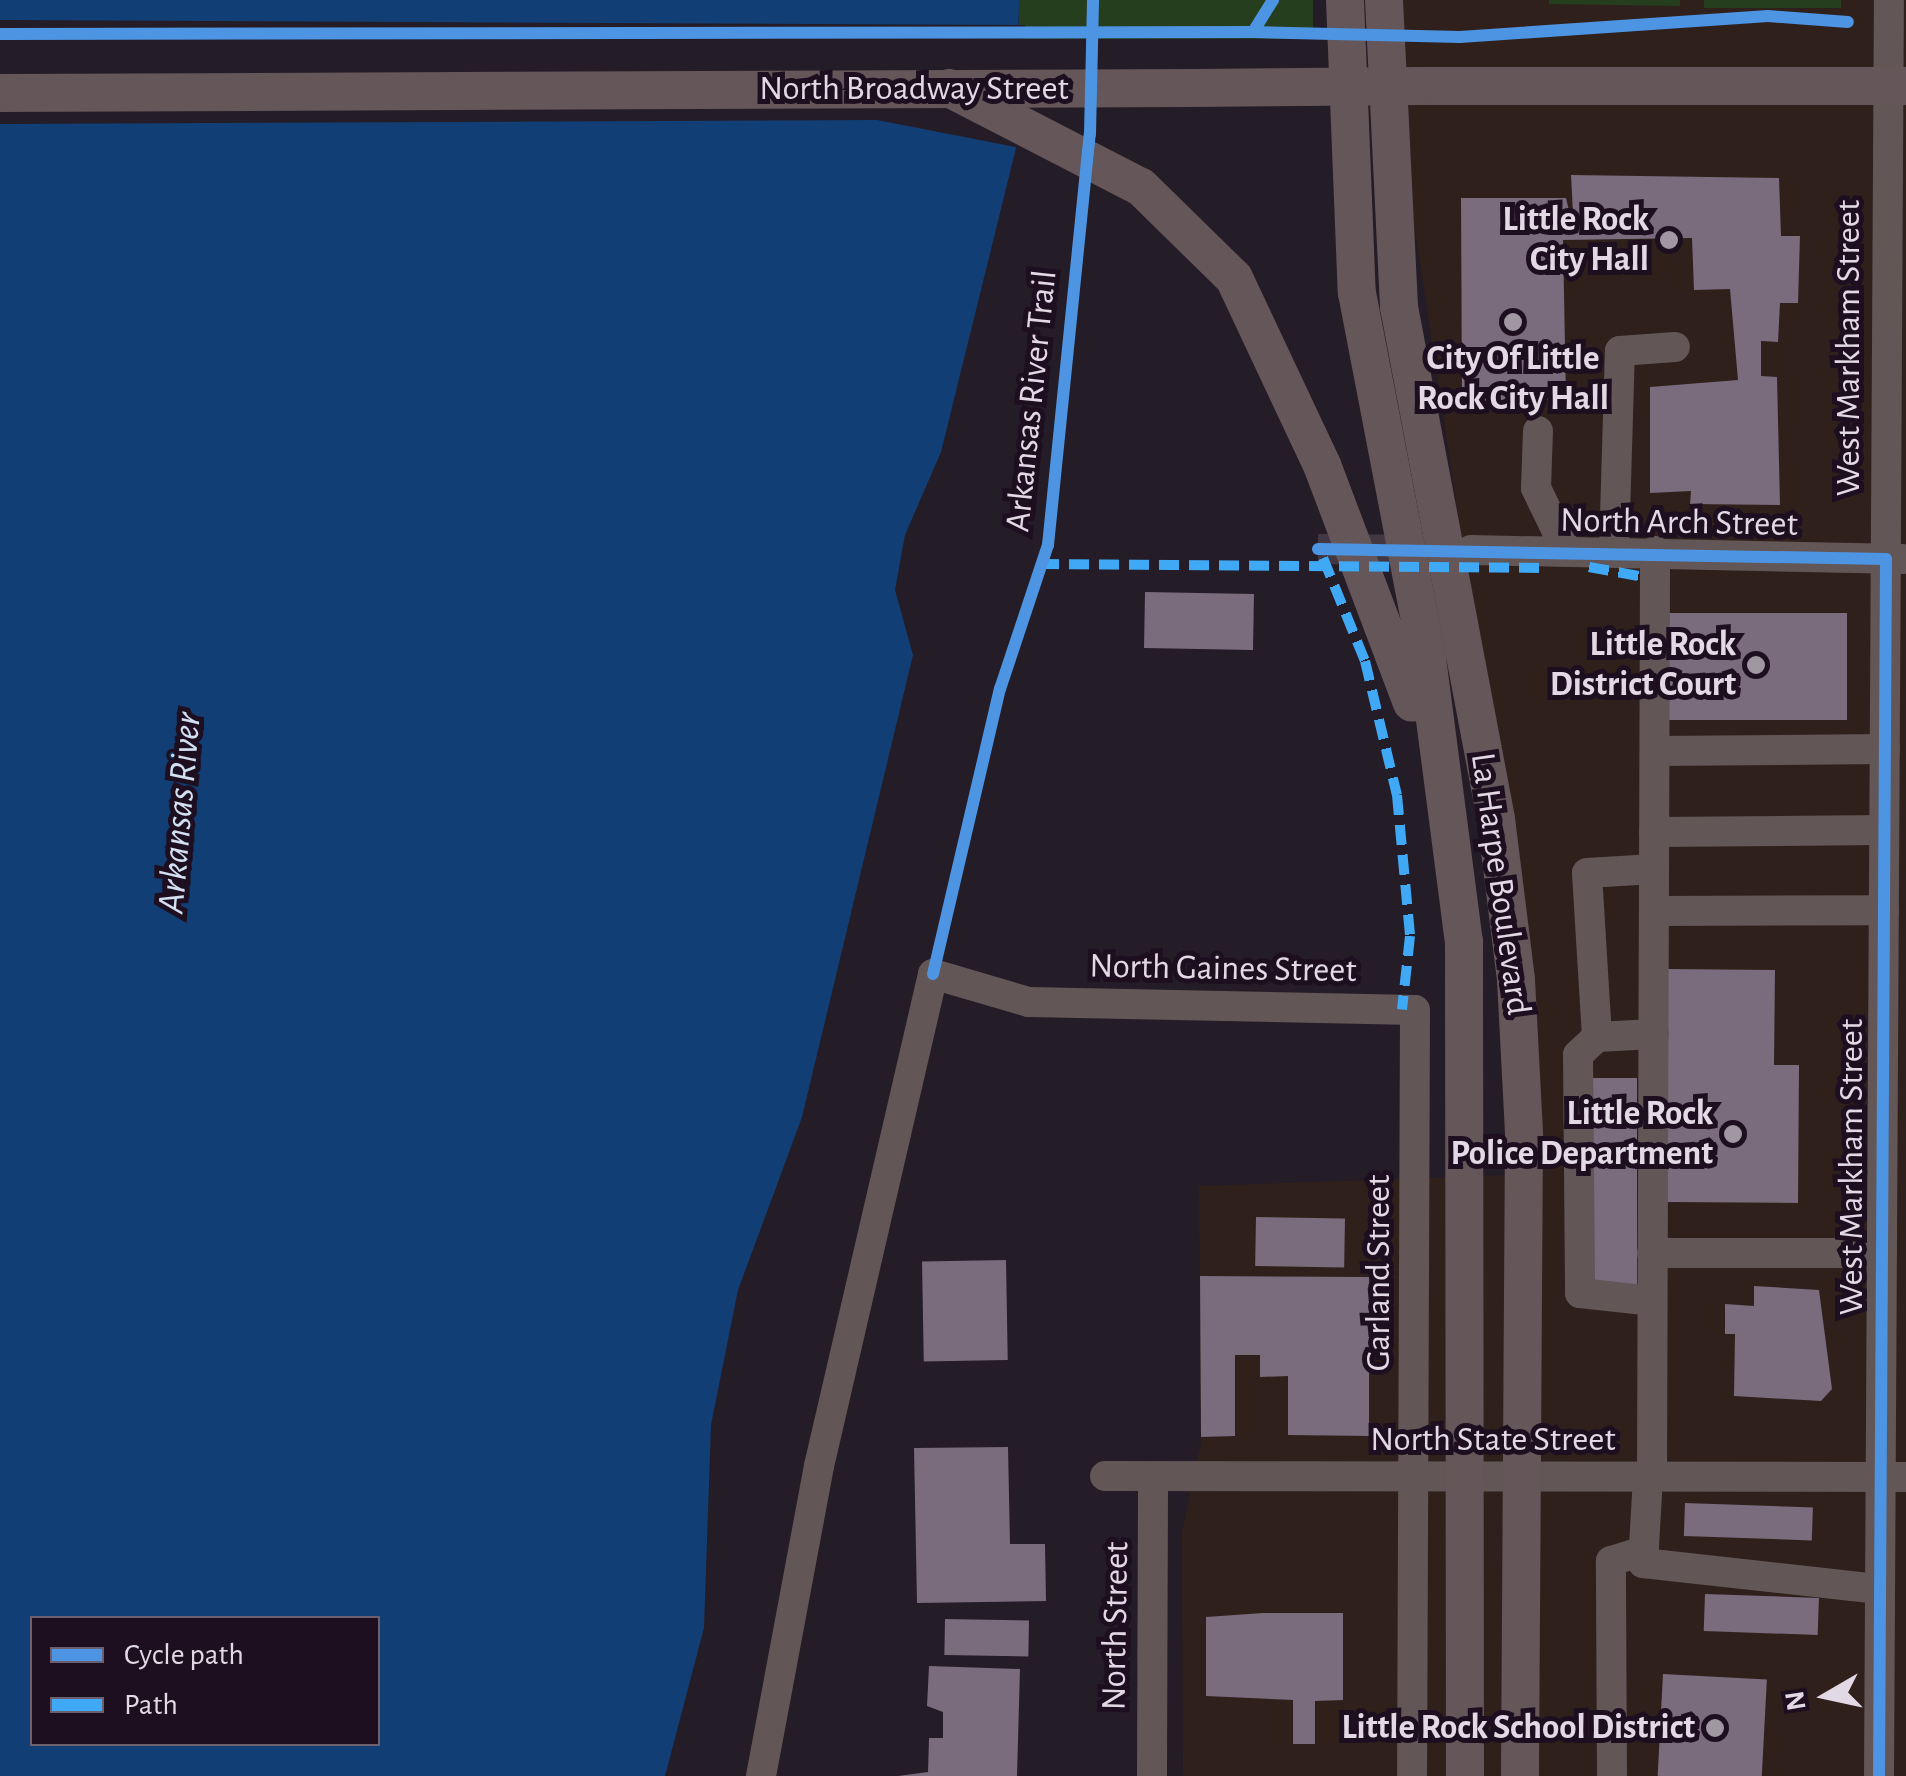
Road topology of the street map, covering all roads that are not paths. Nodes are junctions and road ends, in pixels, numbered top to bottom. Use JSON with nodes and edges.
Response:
{"nodes":[{"id":1,"x":1345,"y":0,"type":"edge"},
{"id":2,"x":1384,"y":0,"type":"edge"},
{"id":3,"x":1889,"y":0,"type":"edge"},
{"id":4,"x":1897,"y":86,"type":"edge"},
{"id":5,"x":949,"y":88,"type":"junction"},
{"id":6,"x":0,"y":93,"type":"edge"},
{"id":7,"x":1675,"y":347,"type":"dead end"},
{"id":8,"x":1897,"y":350,"type":"edge"},
{"id":9,"x":1538,"y":431,"type":"dead end"},
{"id":10,"x":1471,"y":550,"type":"dead end"},
{"id":11,"x":1566,"y":550,"type":"junction"},
{"id":12,"x":1614,"y":550,"type":"junction"},
{"id":13,"x":1655,"y":551,"type":"junction"},
{"id":14,"x":1896,"y":559,"type":"edge"},
{"id":15,"x":1885,"y":749,"type":"junction"},
{"id":16,"x":1654,"y":751,"type":"junction"},
{"id":17,"x":1895,"y":784,"type":"edge"},
{"id":18,"x":1884,"y":830,"type":"junction"},
{"id":19,"x":1654,"y":832,"type":"junction"},
{"id":20,"x":1654,"y":869,"type":"junction"},
{"id":21,"x":1654,"y":910,"type":"junction"},
{"id":22,"x":1884,"y":910,"type":"junction"},
{"id":23,"x":1415,"y":1010,"type":"joint"},
{"id":24,"x":1894,"y":1016,"type":"edge"},
{"id":25,"x":1654,"y":1034,"type":"junction"},
{"id":26,"x":1597,"y":1038,"type":"junction"},
{"id":27,"x":1470,"y":1132,"type":"junction"},
{"id":28,"x":1652,"y":1253,"type":"junction"},
{"id":29,"x":1882,"y":1253,"type":"junction"},
{"id":30,"x":1652,"y":1301,"type":"junction"},
{"id":31,"x":1104,"y":1476,"type":"dead end"},
{"id":32,"x":1522,"y":1476,"type":"junction"},
{"id":33,"x":1650,"y":1477,"type":"junction"},
{"id":34,"x":1894,"y":1477,"type":"edge"},
{"id":35,"x":1153,"y":1478,"type":"junction"},
{"id":36,"x":1415,"y":1478,"type":"junction"},
{"id":37,"x":1469,"y":1478,"type":"junction"},
{"id":38,"x":1644,"y":1551,"type":"junction"},
{"id":39,"x":1880,"y":1589,"type":"junction"},
{"id":40,"x":1893,"y":1686,"type":"edge"},
{"id":41,"x":761,"y":1776,"type":"edge"},
{"id":42,"x":1152,"y":1776,"type":"edge"},
{"id":43,"x":1412,"y":1776,"type":"edge"},
{"id":44,"x":1465,"y":1776,"type":"edge"},
{"id":45,"x":1520,"y":1776,"type":"edge"},
{"id":46,"x":1612,"y":1776,"type":"edge"},
{"id":47,"x":1879,"y":1776,"type":"edge"}],
"edges":[{"from":1,"to":27,"type":"main road","name":"La Harpe Boulevard"},
{"from":2,"to":32,"type":"main road","name":"La Harpe Boulevard"},
{"from":3,"to":4,"type":"street","name":"West Markham Street"},
{"from":4,"to":5,"type":"main road","name":"North Broadway Street","bridge":true},
{"from":4,"to":8,"type":"street","name":"West Markham Street"},
{"from":5,"to":6,"type":"main road","name":"North Broadway Street"},
{"from":5,"to":27,"type":"main road","bridge":true},
{"from":7,"to":12,"type":"street"},
{"from":8,"to":14,"type":"street","name":"West Markham Street"},
{"from":9,"to":11,"type":"street"},
{"from":10,"to":11,"type":"street","name":"North Arch Street"},
{"from":11,"to":12,"type":"street","name":"North Arch Street"},
{"from":12,"to":13,"type":"street","name":"North Arch Street"},
{"from":13,"to":14,"type":"street","name":"North Arch Street"},
{"from":13,"to":16,"type":"street"},
{"from":14,"to":15,"type":"street","name":"West Markham Street"},
{"from":15,"to":16,"type":"street"},
{"from":15,"to":17,"type":"street","name":"West Markham Street"},
{"from":16,"to":19,"type":"street"},
{"from":17,"to":18,"type":"street","name":"West Markham Street"},
{"from":18,"to":19,"type":"street"},
{"from":18,"to":22,"type":"street","name":"West Markham Street"},
{"from":19,"to":20,"type":"street"},
{"from":20,"to":21,"type":"street"},
{"from":20,"to":26,"type":"street"},
{"from":21,"to":22,"type":"street"},
{"from":21,"to":25,"type":"street"},
{"from":22,"to":24,"type":"street","name":"West Markham Street"},
{"from":23,"to":36,"type":"street","name":"Garland Street"},
{"from":23,"to":41,"type":"street","name":"North Gaines Street"},
{"from":24,"to":29,"type":"street","name":"West Markham Street"},
{"from":25,"to":26,"type":"street"},
{"from":25,"to":28,"type":"street"},
{"from":26,"to":30,"type":"street"},
{"from":27,"to":37,"type":"main road","name":"La Harpe Boulevard"},
{"from":28,"to":29,"type":"street"},
{"from":28,"to":30,"type":"street"},
{"from":29,"to":34,"type":"street","name":"West Markham Street"},
{"from":30,"to":33,"type":"street"},
{"from":31,"to":35,"type":"street","name":"North State Street"},
{"from":32,"to":33,"type":"street","name":"North State Street"},
{"from":32,"to":37,"type":"street","name":"North State Street"},
{"from":32,"to":45,"type":"main road","name":"La Harpe Boulevard"},
{"from":33,"to":34,"type":"street","name":"North State Street"},
{"from":33,"to":38,"type":"street"},
{"from":34,"to":39,"type":"street","name":"West Markham Street"},
{"from":35,"to":36,"type":"street","name":"North State Street"},
{"from":35,"to":42,"type":"street","name":"North Street"},
{"from":36,"to":37,"type":"street","name":"North State Street"},
{"from":36,"to":43,"type":"street","name":"Garland Street"},
{"from":37,"to":44,"type":"main road","name":"La Harpe Boulevard"},
{"from":38,"to":39,"type":"street"},
{"from":38,"to":46,"type":"street"},
{"from":39,"to":40,"type":"street","name":"West Markham Street"},
{"from":40,"to":47,"type":"street","name":"West Markham Street"}]}
